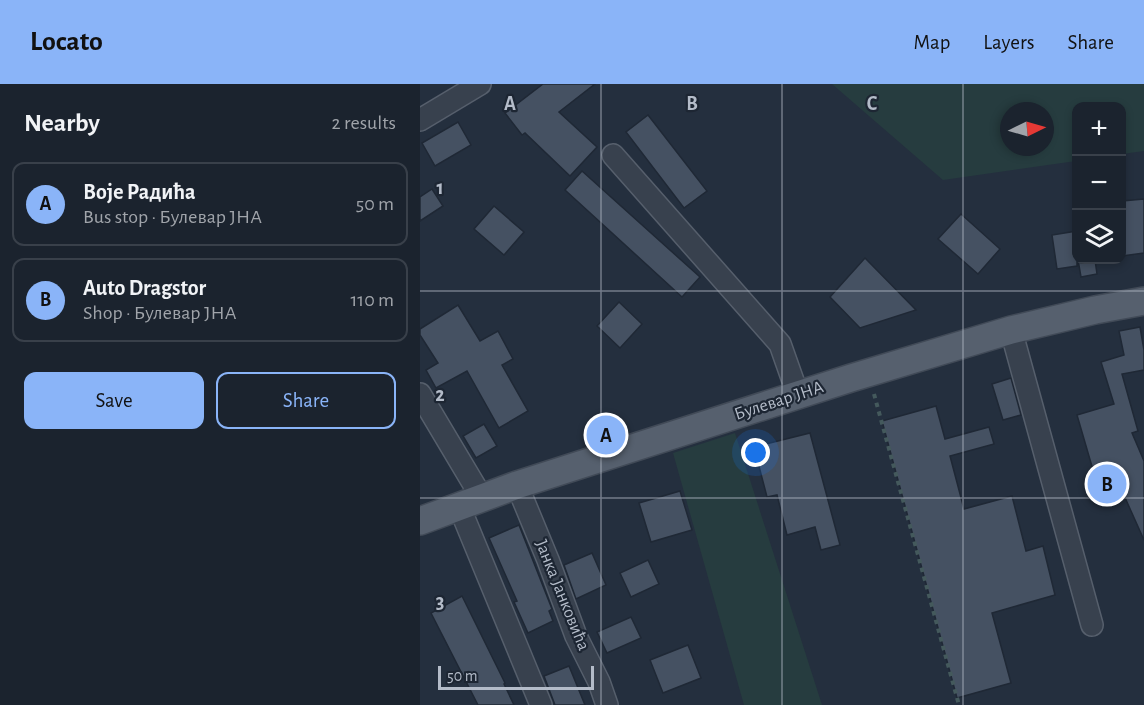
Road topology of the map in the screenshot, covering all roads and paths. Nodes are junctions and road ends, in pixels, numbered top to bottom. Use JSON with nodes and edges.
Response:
{"nodes":[{"id":1,"x":480,"y":84,"type":"edge"},
{"id":2,"x":420,"y":120,"type":"edge"},
{"id":3,"x":613,"y":155,"type":"dead end"},
{"id":4,"x":1144,"y":301,"type":"edge"},
{"id":5,"x":1011,"y":330,"type":"junction"},
{"id":6,"x":872,"y":388,"type":"dead end"},
{"id":7,"x":420,"y":394,"type":"edge"},
{"id":8,"x":798,"y":395,"type":"junction"},
{"id":9,"x":517,"y":485,"type":"junction"},
{"id":10,"x":470,"y":502,"type":"junction"},
{"id":11,"x":420,"y":521,"type":"edge"},
{"id":12,"x":1092,"y":626,"type":"dead end"},
{"id":13,"x":541,"y":705,"type":"edge"},
{"id":14,"x":607,"y":705,"type":"edge"},
{"id":15,"x":959,"y":705,"type":"edge"}],
"edges":[{"from":1,"to":2,"type":"street"},
{"from":3,"to":8,"type":"street"},
{"from":4,"to":5,"type":"main road","name":"Булевар ЈНА"},
{"from":5,"to":8,"type":"main road","name":"Булевар ЈНА"},
{"from":5,"to":12,"type":"street"},
{"from":6,"to":15,"type":"path"},
{"from":7,"to":10,"type":"street"},
{"from":8,"to":9,"type":"main road","name":"Булевар ЈНА"},
{"from":9,"to":10,"type":"main road","name":"Булевар ЈНА"},
{"from":9,"to":14,"type":"street","name":"Јанка Јанковића"},
{"from":10,"to":11,"type":"main road","name":"Булевар ЈНА"},
{"from":10,"to":13,"type":"street"}]}
